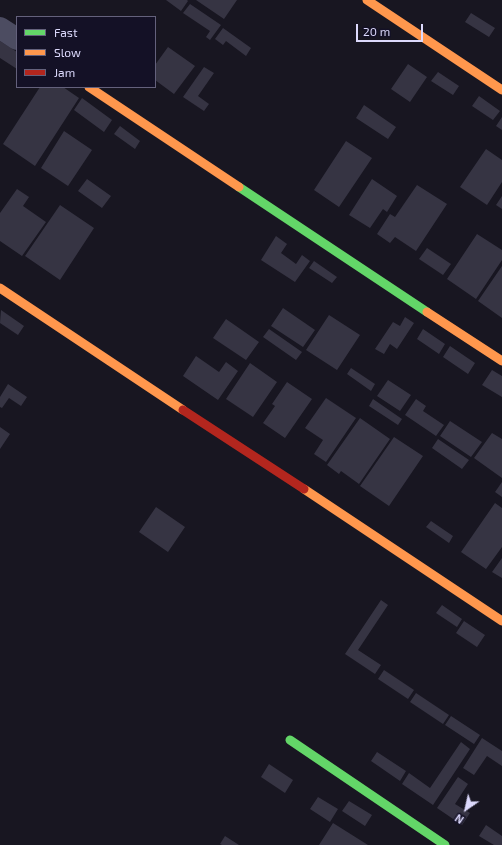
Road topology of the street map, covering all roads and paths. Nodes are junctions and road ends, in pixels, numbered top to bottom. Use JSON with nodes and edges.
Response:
{"nodes":[{"id":1,"x":367,"y":0,"type":"edge"},
{"id":2,"x":0,"y":28,"type":"edge"},
{"id":3,"x":16,"y":38,"type":"edge"},
{"id":4,"x":91,"y":88,"type":"edge"},
{"id":5,"x":502,"y":90,"type":"edge"},
{"id":6,"x":0,"y":288,"type":"edge"},
{"id":7,"x":502,"y":361,"type":"edge"},
{"id":8,"x":502,"y":622,"type":"edge"},
{"id":9,"x":290,"y":740,"type":"dead end"},
{"id":10,"x":445,"y":845,"type":"edge"}],
"edges":[{"from":1,"to":5,"type":"street"},
{"from":2,"to":3,"type":"street"},
{"from":4,"to":7,"type":"street"},
{"from":6,"to":8,"type":"street"},
{"from":9,"to":10,"type":"street"}]}
